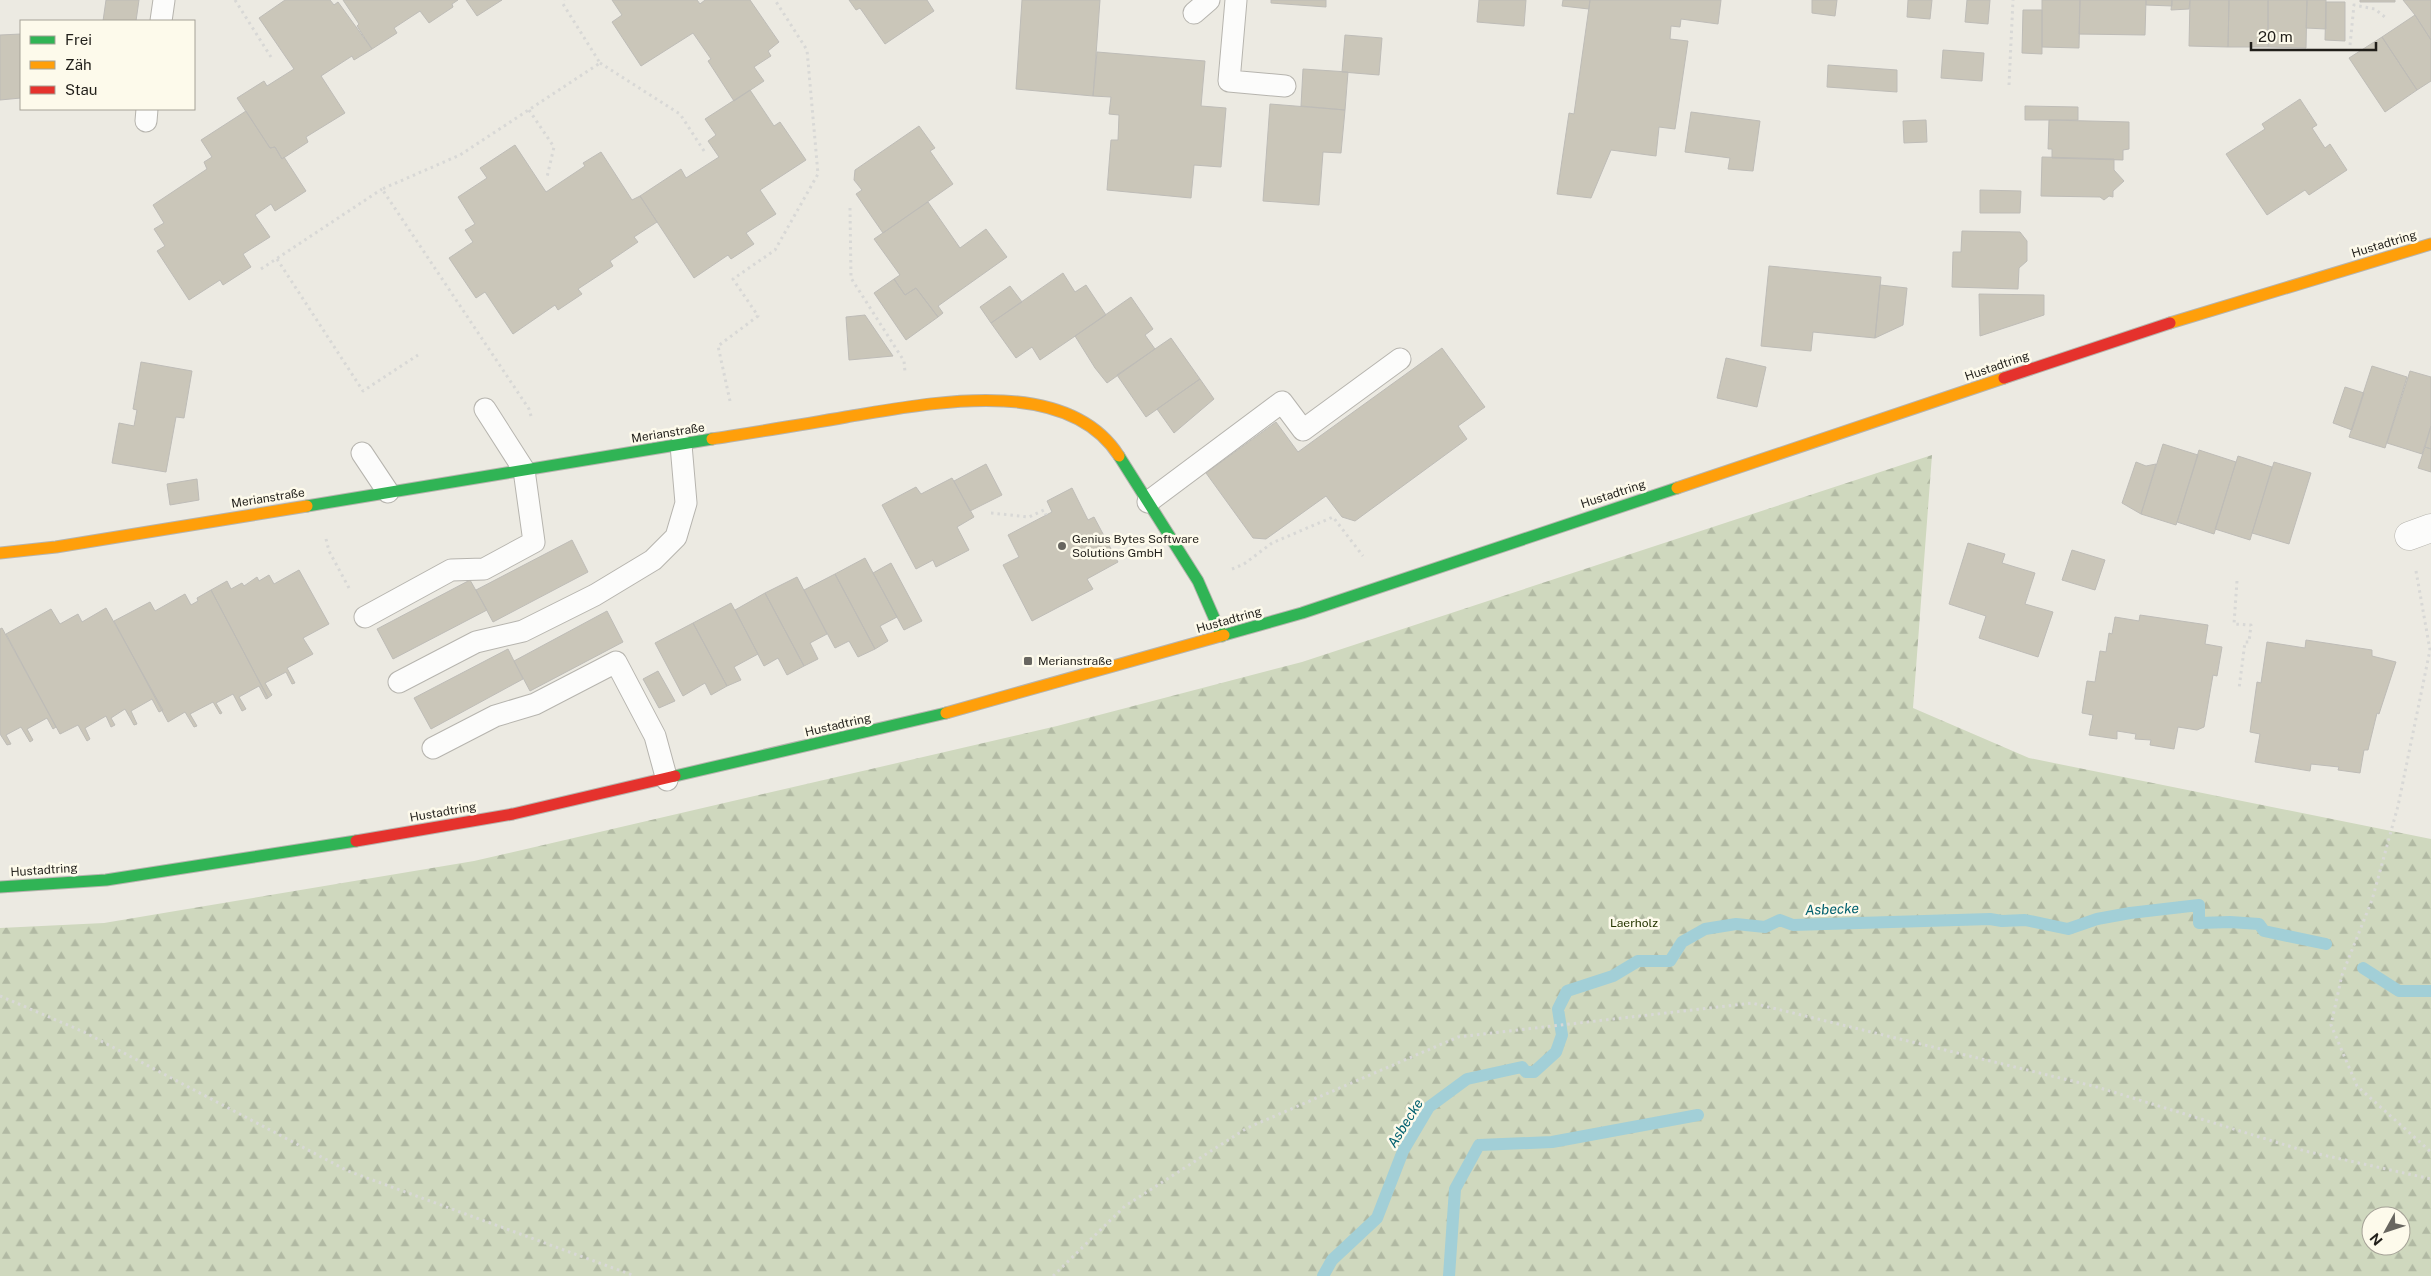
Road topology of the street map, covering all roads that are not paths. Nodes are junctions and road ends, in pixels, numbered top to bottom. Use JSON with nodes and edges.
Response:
{"nodes":[{"id":1,"x":164,"y":0,"type":"edge"},
{"id":2,"x":1236,"y":0,"type":"edge"},
{"id":3,"x":161,"y":20,"type":"edge"},
{"id":4,"x":1285,"y":86,"type":"dead end"},
{"id":5,"x":2431,"y":244,"type":"edge"},
{"id":6,"x":1400,"y":359,"type":"dead end"},
{"id":7,"x":485,"y":410,"type":"dead end"},
{"id":8,"x":681,"y":444,"type":"junction"},
{"id":9,"x":362,"y":454,"type":"dead end"},
{"id":10,"x":533,"y":469,"type":"junction"},
{"id":11,"x":388,"y":492,"type":"junction"},
{"id":12,"x":1148,"y":502,"type":"junction"},
{"id":13,"x":0,"y":553,"type":"edge"},
{"id":14,"x":365,"y":617,"type":"road end"},
{"id":15,"x":1222,"y":636,"type":"junction"},
{"id":16,"x":399,"y":682,"type":"dead end"},
{"id":17,"x":433,"y":748,"type":"dead end"},
{"id":18,"x":667,"y":780,"type":"junction"},
{"id":19,"x":0,"y":887,"type":"edge"}],
"edges":[{"from":1,"to":3,"type":"lane"},
{"from":2,"to":4,"type":"lane"},
{"from":5,"to":15,"type":"street","name":"Hustadtring"},
{"from":6,"to":12,"type":"lane"},
{"from":7,"to":10,"type":"lane"},
{"from":8,"to":10,"type":"street","name":"Merianstraße"},
{"from":8,"to":12,"type":"street","name":"Merianstraße"},
{"from":8,"to":16,"type":"lane"},
{"from":9,"to":11,"type":"lane"},
{"from":10,"to":11,"type":"street","name":"Merianstraße"},
{"from":10,"to":14,"type":"lane"},
{"from":11,"to":13,"type":"street","name":"Merianstraße"},
{"from":12,"to":15,"type":"street","name":"Merianstraße"},
{"from":15,"to":18,"type":"street","name":"Hustadtring"},
{"from":17,"to":18,"type":"lane"},
{"from":18,"to":19,"type":"street","name":"Hustadtring"}]}
